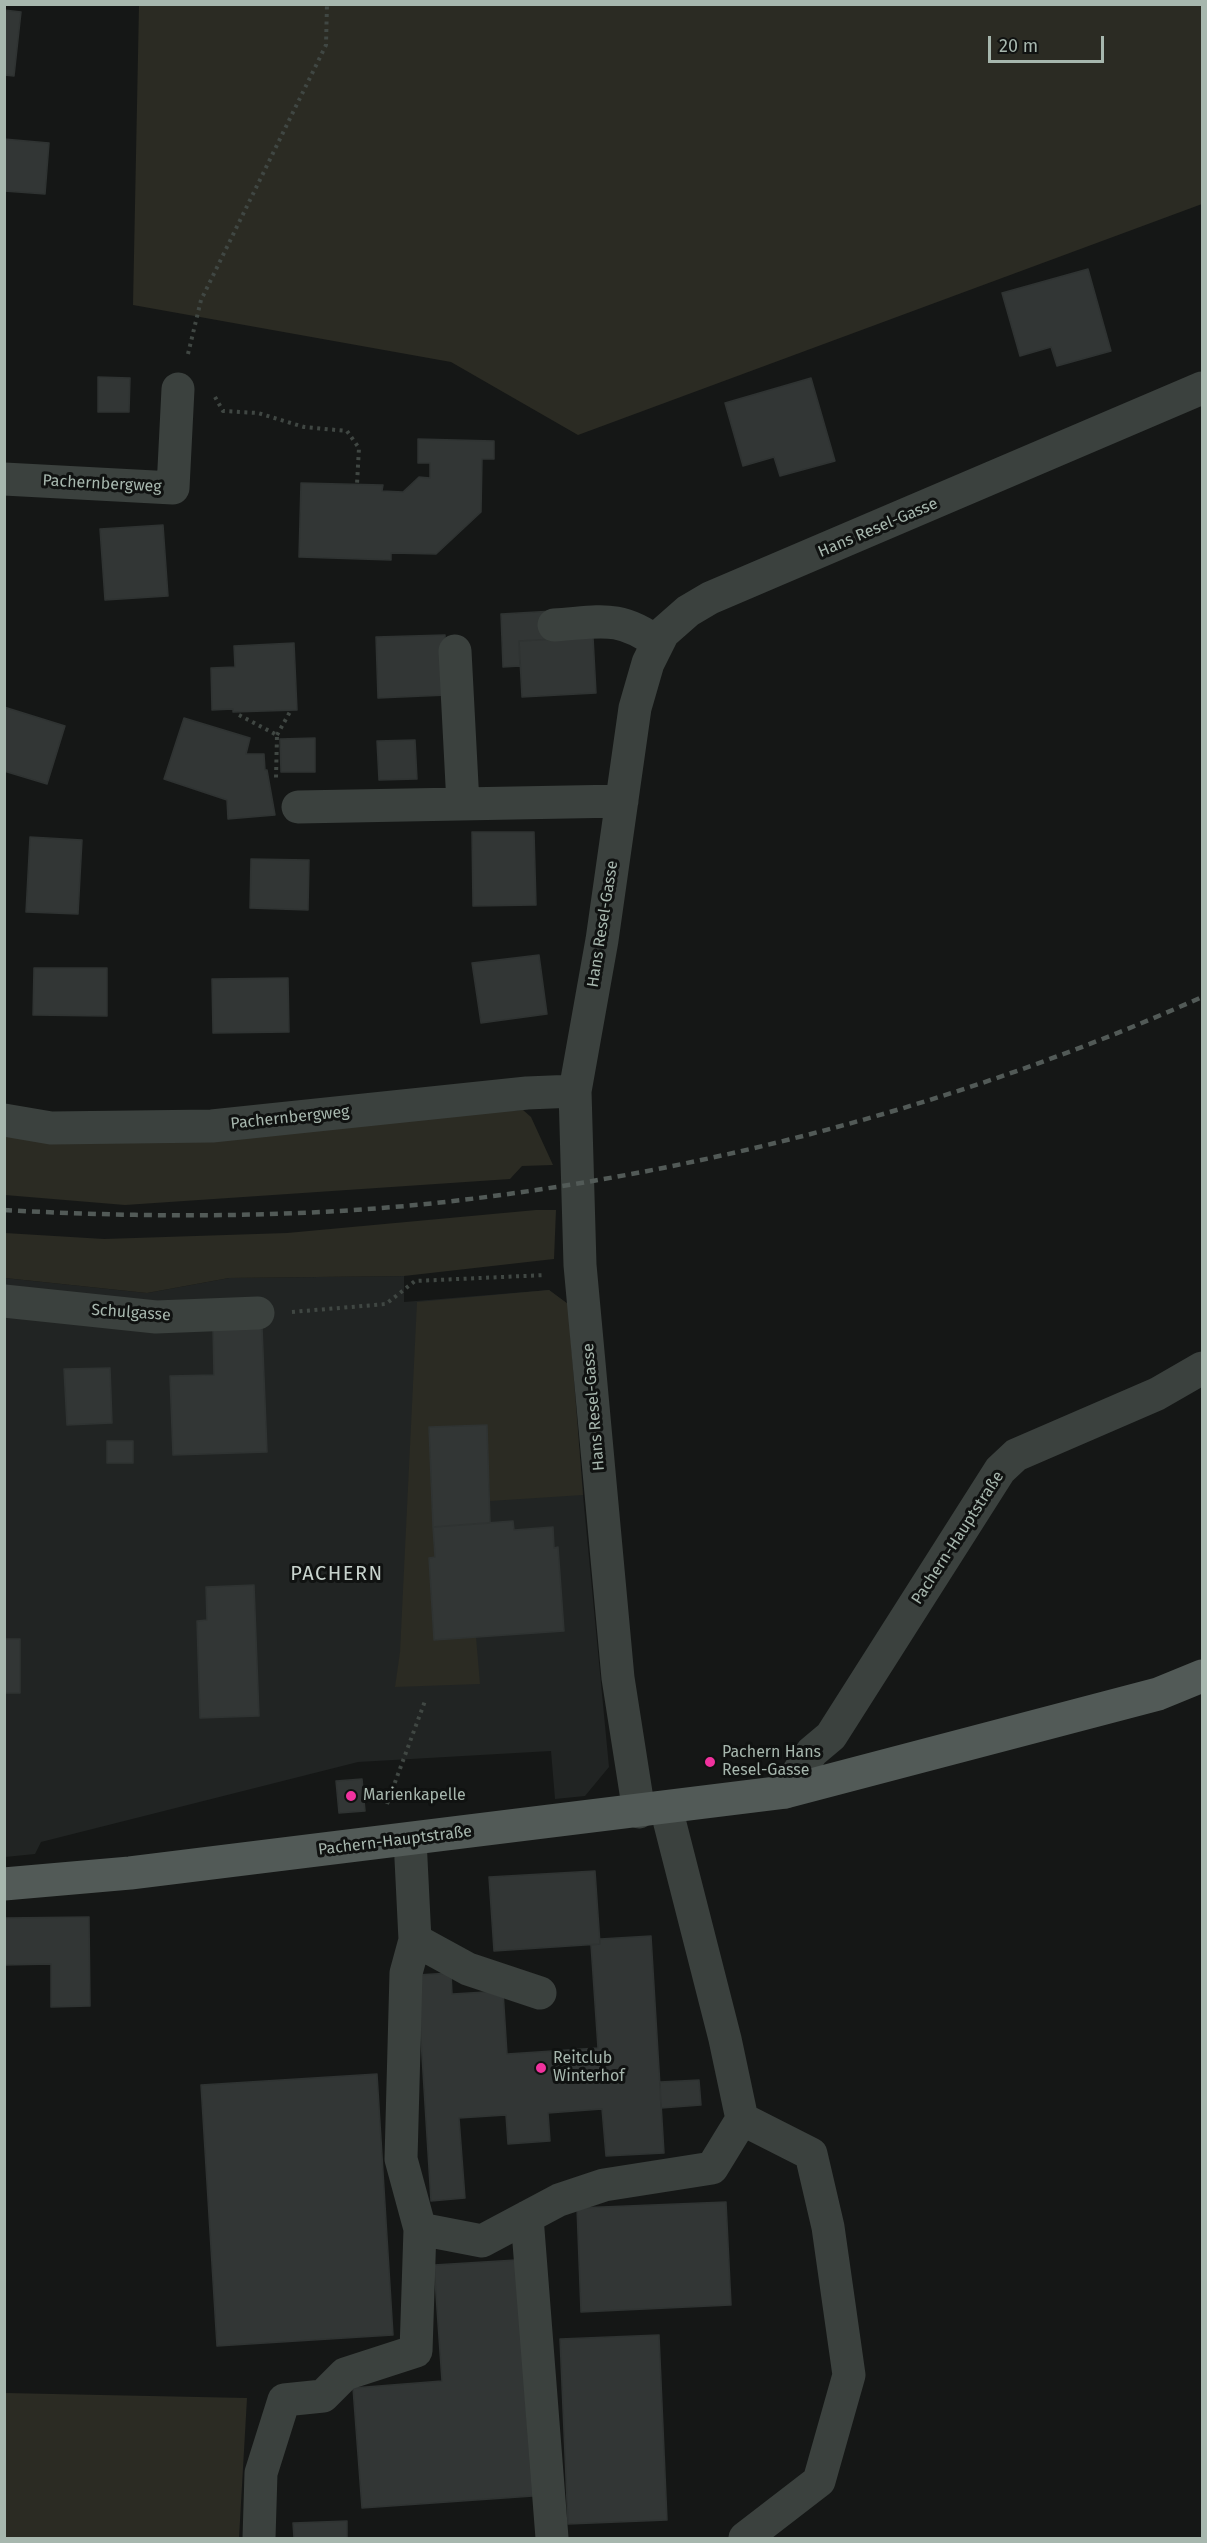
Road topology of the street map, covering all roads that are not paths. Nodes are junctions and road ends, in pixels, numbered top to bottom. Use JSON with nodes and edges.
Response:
{"nodes":[{"id":1,"x":1203,"y":388,"type":"edge"},
{"id":2,"x":178,"y":389,"type":"road end"},
{"id":3,"x":4,"y":479,"type":"edge"},
{"id":4,"x":554,"y":625,"type":"dead end"},
{"id":5,"x":658,"y":643,"type":"junction"},
{"id":6,"x":455,"y":651,"type":"dead end"},
{"id":7,"x":622,"y":801,"type":"junction"},
{"id":8,"x":463,"y":804,"type":"junction"},
{"id":9,"x":303,"y":807,"type":"road end"},
{"id":10,"x":574,"y":1091,"type":"junction"},
{"id":11,"x":4,"y":1120,"type":"edge"},
{"id":12,"x":4,"y":1301,"type":"edge"},
{"id":13,"x":258,"y":1313,"type":"road end"},
{"id":14,"x":1203,"y":1368,"type":"edge"},
{"id":15,"x":1203,"y":1676,"type":"edge"},
{"id":16,"x":785,"y":1792,"type":"junction"},
{"id":17,"x":653,"y":1810,"type":"junction"},
{"id":18,"x":410,"y":1839,"type":"junction"},
{"id":19,"x":4,"y":1884,"type":"edge"},
{"id":20,"x":415,"y":1940,"type":"junction"},
{"id":21,"x":540,"y":1993,"type":"dead end"},
{"id":22,"x":742,"y":2119,"type":"junction"},
{"id":23,"x":527,"y":2217,"type":"junction"},
{"id":24,"x":420,"y":2229,"type":"junction"},
{"id":25,"x":259,"y":2538,"type":"edge"},
{"id":26,"x":552,"y":2538,"type":"edge"},
{"id":27,"x":745,"y":2538,"type":"edge"}],
"edges":[{"from":1,"to":5,"type":"street","name":"Hans Resel-Gasse"},
{"from":2,"to":3,"type":"street","name":"Pachernbergweg"},
{"from":4,"to":5,"type":"street"},
{"from":5,"to":7,"type":"street","name":"Hans Resel-Gasse"},
{"from":6,"to":8,"type":"street"},
{"from":7,"to":8,"type":"street"},
{"from":7,"to":10,"type":"street","name":"Hans Resel-Gasse"},
{"from":8,"to":9,"type":"street"},
{"from":10,"to":11,"type":"street","name":"Pachernbergweg"},
{"from":10,"to":17,"type":"street","name":"Hans Resel-Gasse"},
{"from":12,"to":13,"type":"street","name":"Schulgasse"},
{"from":14,"to":16,"type":"street","name":"Pachern-Hauptstraße"},
{"from":15,"to":16,"type":"main road","name":"Pachern-Hauptstraße"},
{"from":16,"to":17,"type":"main road","name":"Pachern-Hauptstraße"},
{"from":17,"to":18,"type":"main road","name":"Pachern-Hauptstraße"},
{"from":17,"to":22,"type":"street","name":"Hans Resel-Gasse"},
{"from":18,"to":19,"type":"main road","name":"Pachern-Hauptstraße"},
{"from":18,"to":20,"type":"street"},
{"from":20,"to":21,"type":"street"},
{"from":20,"to":24,"type":"street"},
{"from":22,"to":23,"type":"street"},
{"from":22,"to":27,"type":"street"},
{"from":23,"to":24,"type":"street"},
{"from":23,"to":26,"type":"street"},
{"from":24,"to":25,"type":"street"}]}
